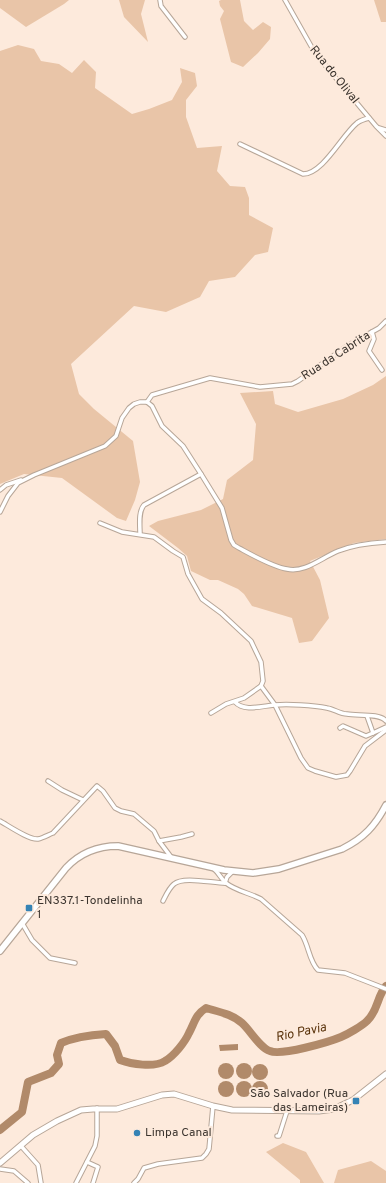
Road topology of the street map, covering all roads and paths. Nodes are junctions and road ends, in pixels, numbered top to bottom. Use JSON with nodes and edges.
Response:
{"nodes":[{"id":1,"x":160,"y":0,"type":"edge"},
{"id":2,"x":285,"y":0,"type":"edge"},
{"id":3,"x":185,"y":37,"type":"dead end"},
{"id":4,"x":369,"y":118,"type":"junction"},
{"id":5,"x":376,"y":126,"type":"junction"},
{"id":6,"x":386,"y":130,"type":"edge"},
{"id":7,"x":386,"y":136,"type":"edge"},
{"id":8,"x":240,"y":144,"type":"dead end"},
{"id":9,"x":386,"y":321,"type":"edge"},
{"id":10,"x":372,"y":332,"type":"junction"},
{"id":11,"x":382,"y":370,"type":"dead end"},
{"id":12,"x":147,"y":402,"type":"junction"},
{"id":13,"x":201,"y":474,"type":"junction"},
{"id":14,"x":24,"y":480,"type":"junction"},
{"id":15,"x":0,"y":490,"type":"edge"},
{"id":16,"x":0,"y":512,"type":"edge"},
{"id":17,"x":100,"y":523,"type":"dead end"},
{"id":18,"x":140,"y":534,"type":"junction"},
{"id":19,"x":386,"y":542,"type":"edge"},
{"id":20,"x":261,"y":686,"type":"junction"},
{"id":21,"x":235,"y":702,"type":"junction"},
{"id":22,"x":275,"y":705,"type":"junction"},
{"id":23,"x":211,"y":712,"type":"dead end"},
{"id":24,"x":368,"y":716,"type":"junction"},
{"id":25,"x":386,"y":721,"type":"edge"},
{"id":26,"x":386,"y":727,"type":"edge"},
{"id":27,"x":340,"y":728,"type":"dead end"},
{"id":28,"x":386,"y":730,"type":"edge"},
{"id":29,"x":373,"y":732,"type":"junction"},
{"id":30,"x":48,"y":781,"type":"dead end"},
{"id":31,"x":84,"y":800,"type":"junction"},
{"id":32,"x":386,"y":805,"type":"edge"},
{"id":33,"x":0,"y":821,"type":"edge"},
{"id":34,"x":192,"y":834,"type":"dead end"},
{"id":35,"x":158,"y":841,"type":"junction"},
{"id":36,"x":171,"y":857,"type":"junction"},
{"id":37,"x":213,"y":868,"type":"junction"},
{"id":38,"x":224,"y":870,"type":"junction"},
{"id":39,"x":232,"y":872,"type":"junction"},
{"id":40,"x":222,"y":879,"type":"junction"},
{"id":41,"x":225,"y":883,"type":"junction"},
{"id":42,"x":163,"y":901,"type":"dead end"},
{"id":43,"x":22,"y":923,"type":"junction"},
{"id":44,"x":0,"y":951,"type":"edge"},
{"id":45,"x":75,"y":963,"type":"dead end"},
{"id":46,"x":386,"y":989,"type":"edge"},
{"id":47,"x":386,"y":1074,"type":"edge"},
{"id":48,"x":213,"y":1106,"type":"junction"},
{"id":49,"x":97,"y":1108,"type":"junction"},
{"id":50,"x":287,"y":1111,"type":"junction"},
{"id":51,"x":277,"y":1136,"type":"dead end"},
{"id":52,"x":21,"y":1146,"type":"junction"},
{"id":53,"x":87,"y":1162,"type":"junction"},
{"id":54,"x":0,"y":1163,"type":"edge"},
{"id":55,"x":0,"y":1169,"type":"edge"},
{"id":56,"x":28,"y":1183,"type":"edge"},
{"id":57,"x":41,"y":1183,"type":"edge"},
{"id":58,"x":76,"y":1183,"type":"edge"},
{"id":59,"x":93,"y":1183,"type":"edge"},
{"id":60,"x":134,"y":1183,"type":"edge"}],
"edges":[{"from":1,"to":3,"type":"street"},
{"from":2,"to":4,"type":"street","name":"Rua do Olival"},
{"from":4,"to":5,"type":"street","name":"Rua do Olival"},
{"from":4,"to":8,"type":"street"},
{"from":5,"to":6,"type":"street","name":"Rua do Olival"},
{"from":5,"to":7,"type":"street","name":"Rua do Olival"},
{"from":9,"to":10,"type":"street","name":"Rua da Cabrita"},
{"from":10,"to":11,"type":"street"},
{"from":10,"to":12,"type":"street","name":"Rua da Cabrita"},
{"from":12,"to":13,"type":"street"},
{"from":12,"to":14,"type":"street","name":"Rua da Cabrita"},
{"from":13,"to":18,"type":"street"},
{"from":13,"to":19,"type":"street"},
{"from":14,"to":15,"type":"street","name":"Rua da Cabrita"},
{"from":14,"to":16,"type":"street"},
{"from":17,"to":18,"type":"street"},
{"from":18,"to":20,"type":"street"},
{"from":20,"to":21,"type":"street"},
{"from":20,"to":22,"type":"street"},
{"from":21,"to":22,"type":"street"},
{"from":21,"to":23,"type":"street"},
{"from":22,"to":24,"type":"street"},
{"from":22,"to":28,"type":"street"},
{"from":24,"to":25,"type":"street"},
{"from":24,"to":29,"type":"street"},
{"from":26,"to":29,"type":"street"},
{"from":27,"to":29,"type":"street"},
{"from":30,"to":31,"type":"street"},
{"from":31,"to":33,"type":"street"},
{"from":31,"to":35,"type":"street"},
{"from":32,"to":39,"type":"main road"},
{"from":34,"to":35,"type":"street"},
{"from":35,"to":36,"type":"street"},
{"from":36,"to":37,"type":"main road"},
{"from":36,"to":43,"type":"main road"},
{"from":37,"to":38,"type":"main road"},
{"from":37,"to":40,"type":"street"},
{"from":38,"to":39,"type":"main road"},
{"from":38,"to":40,"type":"street"},
{"from":39,"to":41,"type":"street"},
{"from":40,"to":41,"type":"street"},
{"from":41,"to":42,"type":"street"},
{"from":41,"to":46,"type":"street"},
{"from":43,"to":44,"type":"main road"},
{"from":43,"to":45,"type":"street"},
{"from":47,"to":50,"type":"street"},
{"from":48,"to":49,"type":"street"},
{"from":48,"to":50,"type":"street"},
{"from":48,"to":60,"type":"street"},
{"from":49,"to":52,"type":"street"},
{"from":49,"to":53,"type":"street"},
{"from":50,"to":51,"type":"street"},
{"from":52,"to":54,"type":"street"},
{"from":52,"to":57,"type":"street"},
{"from":53,"to":58,"type":"street"},
{"from":53,"to":59,"type":"street"},
{"from":55,"to":56,"type":"street"}]}
